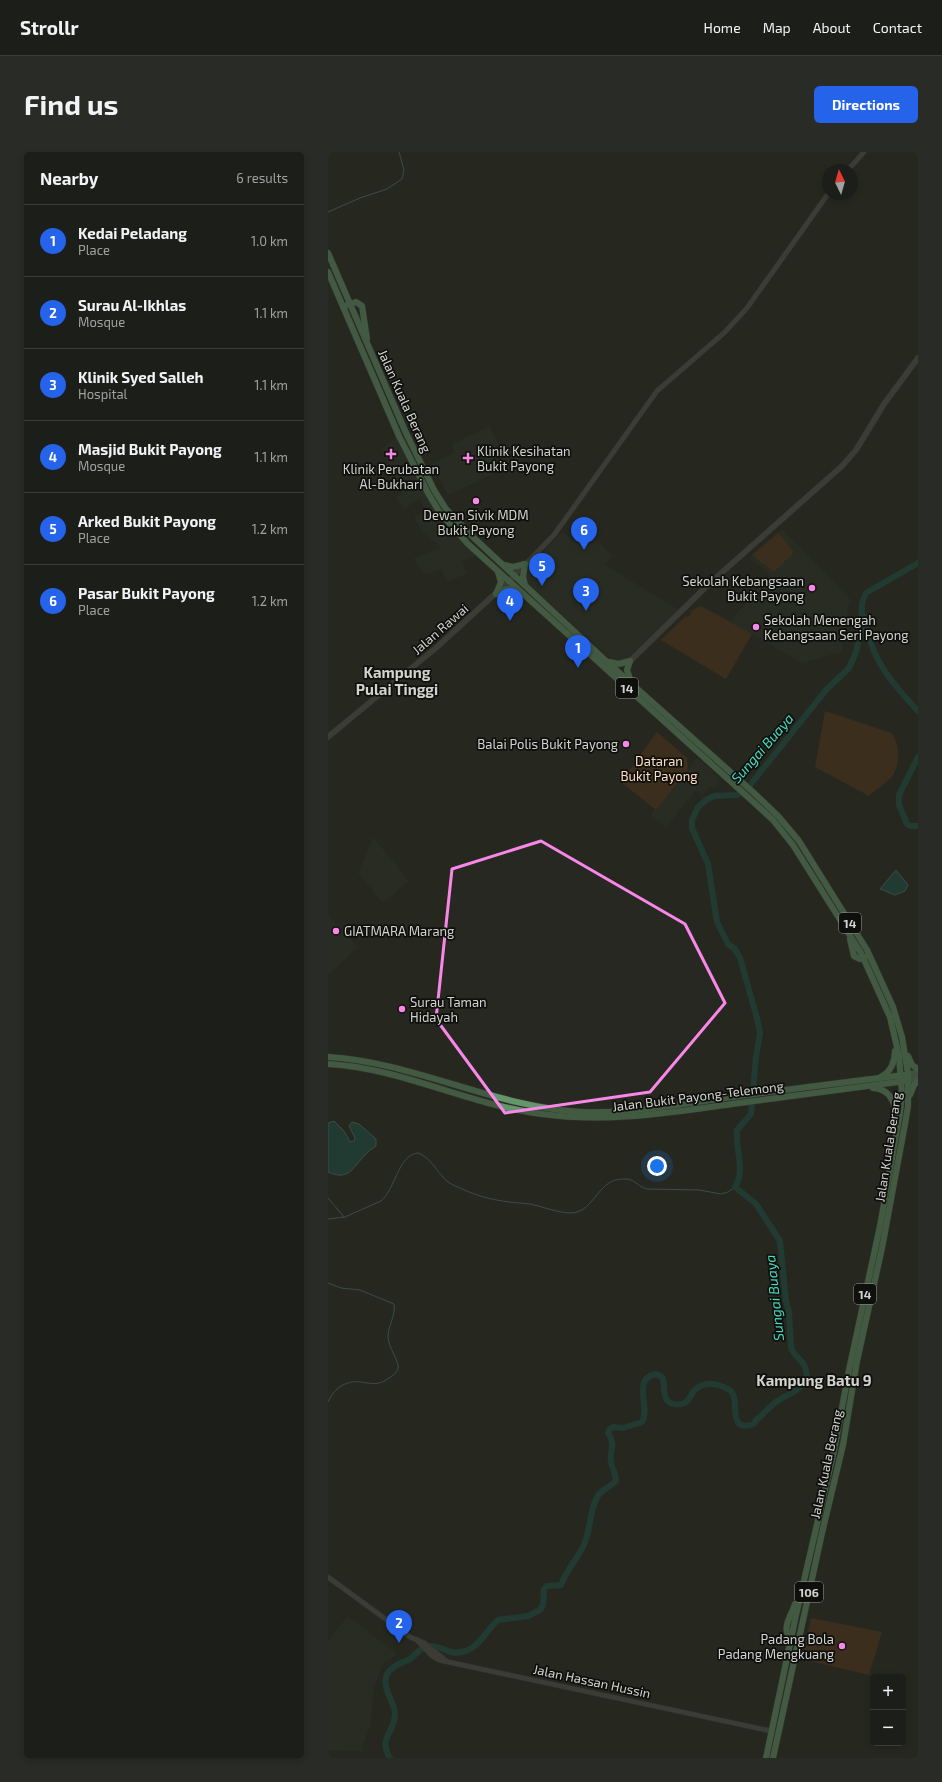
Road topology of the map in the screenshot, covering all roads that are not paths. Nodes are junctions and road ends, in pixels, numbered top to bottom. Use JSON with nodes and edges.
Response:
{"nodes":[{"id":1,"x":864,"y":152,"type":"edge"},
{"id":2,"x":853,"y":164,"type":"edge"},
{"id":3,"x":824,"y":200,"type":"edge"},
{"id":4,"x":328,"y":253,"type":"edge"},
{"id":5,"x":328,"y":272,"type":"edge"},
{"id":6,"x":349,"y":304,"type":"junction"},
{"id":7,"x":347,"y":316,"type":"junction"},
{"id":8,"x":367,"y":345,"type":"junction"},
{"id":9,"x":918,"y":358,"type":"edge"},
{"id":10,"x":501,"y":564,"type":"junction"},
{"id":11,"x":525,"y":564,"type":"junction"},
{"id":12,"x":496,"y":569,"type":"junction"},
{"id":13,"x":514,"y":575,"type":"junction"},
{"id":14,"x":509,"y":581,"type":"junction"},
{"id":15,"x":526,"y":586,"type":"junction"},
{"id":16,"x":521,"y":592,"type":"junction"},
{"id":17,"x":496,"y":594,"type":"junction"},
{"id":18,"x":606,"y":661,"type":"junction"},
{"id":19,"x":630,"y":661,"type":"junction"},
{"id":20,"x":632,"y":684,"type":"junction"},
{"id":21,"x":328,"y":737,"type":"edge"},
{"id":22,"x":867,"y":950,"type":"junction"},
{"id":23,"x":863,"y":958,"type":"junction"},
{"id":24,"x":899,"y":1038,"type":"junction"},
{"id":25,"x":328,"y":1057,"type":"edge"},
{"id":26,"x":328,"y":1064,"type":"edge"},
{"id":27,"x":918,"y":1069,"type":"edge"},
{"id":28,"x":918,"y":1073,"type":"edge"},
{"id":29,"x":876,"y":1078,"type":"junction"},
{"id":30,"x":904,"y":1078,"type":"junction"},
{"id":31,"x":918,"y":1080,"type":"edge"},
{"id":32,"x":839,"y":1090,"type":"junction"},
{"id":33,"x":908,"y":1106,"type":"junction"},
{"id":34,"x":895,"y":1141,"type":"junction"},
{"id":35,"x":846,"y":1429,"type":"junction"},
{"id":36,"x":836,"y":1439,"type":"junction"},
{"id":37,"x":843,"y":1445,"type":"joint"},
{"id":38,"x":821,"y":1506,"type":"joint"},
{"id":39,"x":328,"y":1577,"type":"edge"},
{"id":40,"x":808,"y":1598,"type":"junction"},
{"id":41,"x":791,"y":1638,"type":"junction"},
{"id":42,"x":771,"y":1731,"type":"junction"},
{"id":43,"x":766,"y":1758,"type":"edge"},
{"id":44,"x":773,"y":1758,"type":"edge"}],
"edges":[{"from":1,"to":2,"type":"street"},
{"from":3,"to":11,"type":"street"},
{"from":4,"to":6,"type":"highway","name":"Jalan Kuala Berang","number":"14"},
{"from":5,"to":7,"type":"highway","name":"Jalan Kuala Berang","number":"14"},
{"from":6,"to":7,"type":"highway"},
{"from":6,"to":8,"type":"highway","name":"Jalan Kuala Berang","number":"14"},
{"from":6,"to":8,"type":"highway"},
{"from":7,"to":12,"type":"highway","name":"Jalan Kuala Berang","number":"14"},
{"from":8,"to":10,"type":"highway","name":"Jalan Kuala Berang","number":"14"},
{"from":9,"to":19,"type":"main road"},
{"from":10,"to":11,"type":"highway"},
{"from":10,"to":13,"type":"highway","name":"Jalan Kuala Berang","number":"14"},
{"from":11,"to":13,"type":"street"},
{"from":11,"to":15,"type":"highway"},
{"from":12,"to":14,"type":"highway","name":"Jalan Kuala Berang","number":"14"},
{"from":12,"to":17,"type":"highway"},
{"from":13,"to":14,"type":"street"},
{"from":13,"to":15,"type":"highway","name":"Jalan Kuala Berang","number":"14"},
{"from":14,"to":16,"type":"highway","name":"Jalan Kuala Berang","number":"14"},
{"from":14,"to":17,"type":"main road","name":"Jalan Rawai"},
{"from":15,"to":18,"type":"highway","name":"Jalan Kuala Berang","number":"14"},
{"from":16,"to":17,"type":"highway"},
{"from":16,"to":23,"type":"highway","name":"Jalan Kuala Berang","number":"14"},
{"from":17,"to":21,"type":"main road","name":"Jalan Rawai"},
{"from":18,"to":19,"type":"highway"},
{"from":18,"to":20,"type":"highway","name":"Jalan Kuala Berang","number":"14"},
{"from":19,"to":20,"type":"highway"},
{"from":20,"to":22,"type":"highway","name":"Jalan Kuala Berang","number":"14"},
{"from":22,"to":23,"type":"highway"},
{"from":22,"to":24,"type":"highway","name":"Jalan Kuala Berang","number":"14"},
{"from":23,"to":24,"type":"highway","name":"Jalan Kuala Berang","number":"14"},
{"from":24,"to":27,"type":"highway"},
{"from":24,"to":29,"type":"highway"},
{"from":24,"to":30,"type":"highway","name":"Jalan Kuala Berang","number":"14"},
{"from":25,"to":29,"type":"highway","name":"Jalan Bukit Payong-Telemong"},
{"from":26,"to":32,"type":"highway","name":"Jalan Bukit Payong-Telemong"},
{"from":28,"to":30,"type":"main road"},
{"from":29,"to":30,"type":"highway","name":"Jalan Bukit Payong-Telemong"},
{"from":30,"to":31,"type":"main road"},
{"from":30,"to":32,"type":"highway","name":"Jalan Bukit Payong-Telemong"},
{"from":30,"to":33,"type":"highway","name":"Jalan Kuala Berang","number":"14"},
{"from":30,"to":34,"type":"highway","name":"Jalan Kuala Berang","number":"14"},
{"from":31,"to":33,"type":"highway"},
{"from":32,"to":34,"type":"highway"},
{"from":33,"to":35,"type":"highway","name":"Jalan Kuala Berang","number":"14"},
{"from":34,"to":36,"type":"highway","name":"Jalan Kuala Berang","number":"14"},
{"from":35,"to":36,"type":"highway"},
{"from":35,"to":37,"type":"highway","name":"Jalan Kuala Berang","number":"14"},
{"from":36,"to":38,"type":"highway","name":"Jalan Kuala Berang","number":"14"},
{"from":37,"to":40,"type":"highway","name":"Jalan Kuala Berang","number":"106"},
{"from":38,"to":41,"type":"highway","name":"Jalan Kuala Berang","number":"106"},
{"from":39,"to":42,"type":"street","name":"Jalan Hassan Hussin"},
{"from":40,"to":41,"type":"highway"},
{"from":40,"to":44,"type":"highway","name":"Jalan Kuala Berang","number":"106"},
{"from":41,"to":42,"type":"highway"},
{"from":42,"to":43,"type":"highway"}]}
